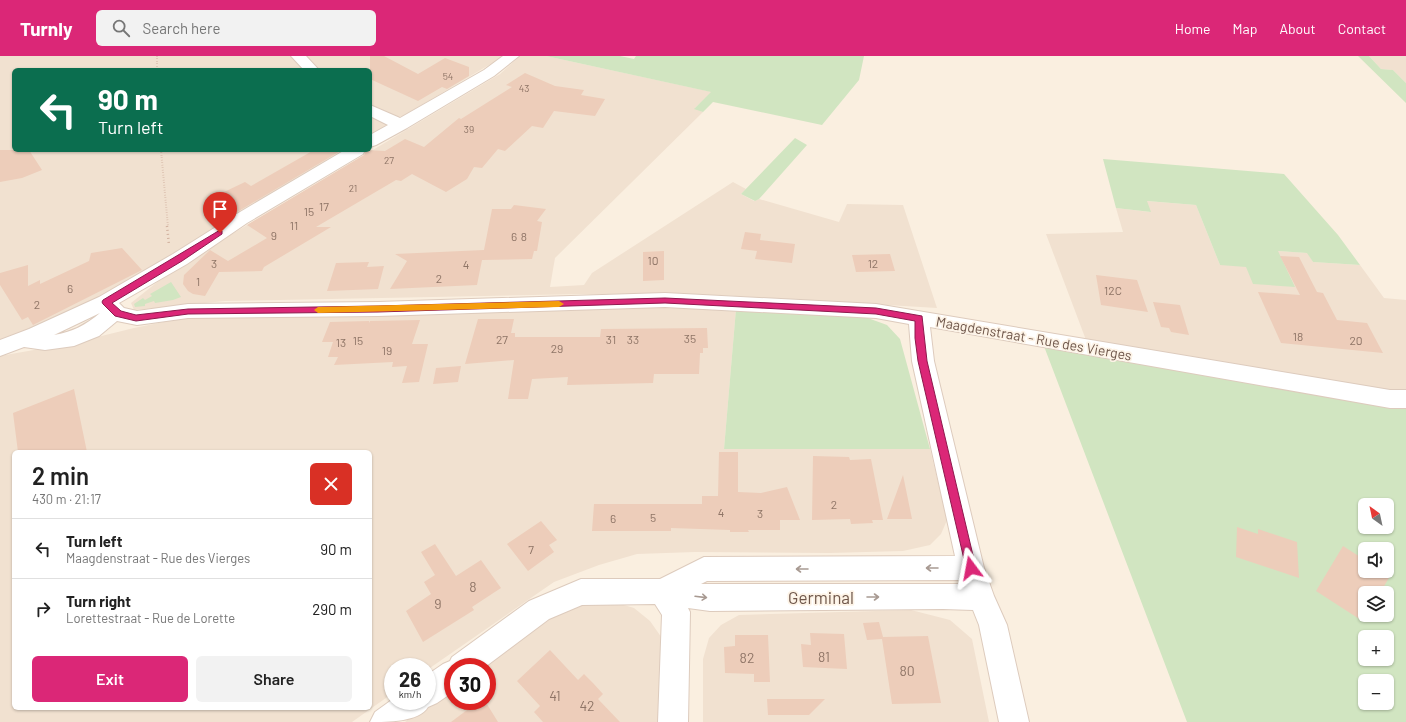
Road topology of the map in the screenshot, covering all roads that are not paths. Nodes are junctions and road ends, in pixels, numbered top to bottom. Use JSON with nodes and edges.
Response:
{"nodes":[{"id":1,"x":298,"y":56,"type":"edge"},
{"id":2,"x":512,"y":56,"type":"edge"},
{"id":3,"x":310,"y":68,"type":"edge"},
{"id":4,"x":372,"y":111,"type":"edge"},
{"id":5,"x":401,"y":125,"type":"junction"},
{"id":6,"x":372,"y":141,"type":"edge"},
{"id":7,"x":354,"y":152,"type":"edge"},
{"id":8,"x":111,"y":306,"type":"junction"},
{"id":9,"x":919,"y":318,"type":"junction"},
{"id":10,"x":0,"y":348,"type":"edge"},
{"id":11,"x":1406,"y":400,"type":"edge"},
{"id":12,"x":971,"y":568,"type":"junction"},
{"id":13,"x":662,"y":592,"type":"junction"},
{"id":14,"x":981,"y":598,"type":"junction"},
{"id":15,"x":474,"y":658,"type":"edge"},
{"id":16,"x":403,"y":710,"type":"edge"},
{"id":17,"x":385,"y":722,"type":"edge"},
{"id":18,"x":673,"y":722,"type":"edge"},
{"id":19,"x":1014,"y":722,"type":"edge"}],
"edges":[{"from":1,"to":3,"type":"street"},
{"from":2,"to":5,"type":"street"},
{"from":4,"to":5,"type":"street"},
{"from":5,"to":6,"type":"street"},
{"from":7,"to":8,"type":"street"},
{"from":8,"to":9,"type":"street","name":"Maagdenstraat - Rue des Vierges"},
{"from":8,"to":10,"type":"street"},
{"from":9,"to":11,"type":"street","name":"Maagdenstraat - Rue des Vierges"},
{"from":9,"to":12,"type":"street"},
{"from":12,"to":13,"type":"street","name":"Germinal","one_way":true},
{"from":12,"to":14,"type":"street"},
{"from":13,"to":14,"type":"street","name":"Germinal","one_way":true},
{"from":13,"to":15,"type":"street","name":"Germinal"},
{"from":13,"to":18,"type":"street"},
{"from":14,"to":19,"type":"street"},
{"from":16,"to":17,"type":"street"}]}
